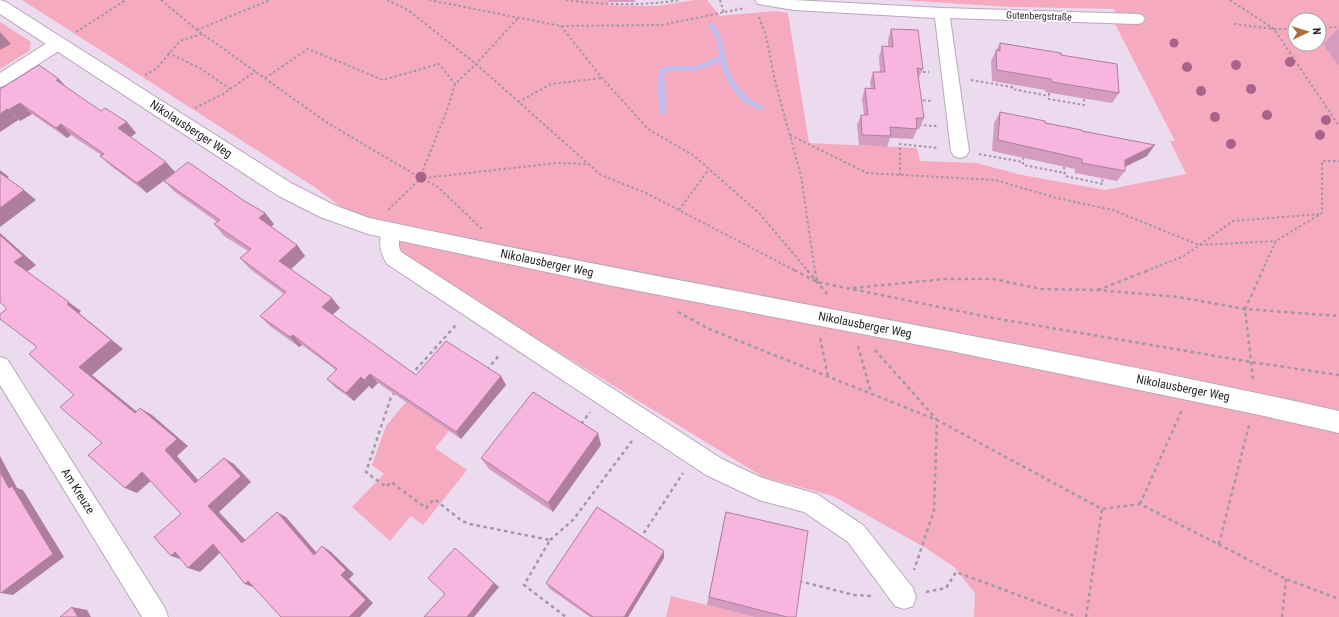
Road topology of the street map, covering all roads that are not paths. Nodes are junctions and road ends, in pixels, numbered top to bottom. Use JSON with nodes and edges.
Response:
{"nodes":[{"id":1,"x":760,"y":2,"type":"edge"},
{"id":2,"x":0,"y":6,"type":"edge"},
{"id":3,"x":942,"y":13,"type":"junction"},
{"id":4,"x":1137,"y":20,"type":"dead end"},
{"id":5,"x":59,"y":43,"type":"junction"},
{"id":6,"x":0,"y":81,"type":"edge"},
{"id":7,"x":960,"y":151,"type":"road end"},
{"id":8,"x":382,"y":229,"type":"junction"},
{"id":9,"x":0,"y":366,"type":"edge"},
{"id":10,"x":1339,"y":422,"type":"edge"},
{"id":11,"x":904,"y":597,"type":"road end"},
{"id":12,"x":156,"y":617,"type":"edge"}],
"edges":[{"from":1,"to":3,"type":"street","name":"Gutenbergstraße"},
{"from":2,"to":5,"type":"street","name":"Nikolausberger Weg"},
{"from":3,"to":4,"type":"street","name":"Gutenbergstraße"},
{"from":3,"to":7,"type":"street"},
{"from":5,"to":6,"type":"street"},
{"from":5,"to":8,"type":"street","name":"Nikolausberger Weg"},
{"from":8,"to":10,"type":"street","name":"Nikolausberger Weg"},
{"from":8,"to":11,"type":"street"},
{"from":9,"to":12,"type":"street","name":"Am Kreuze"}]}
